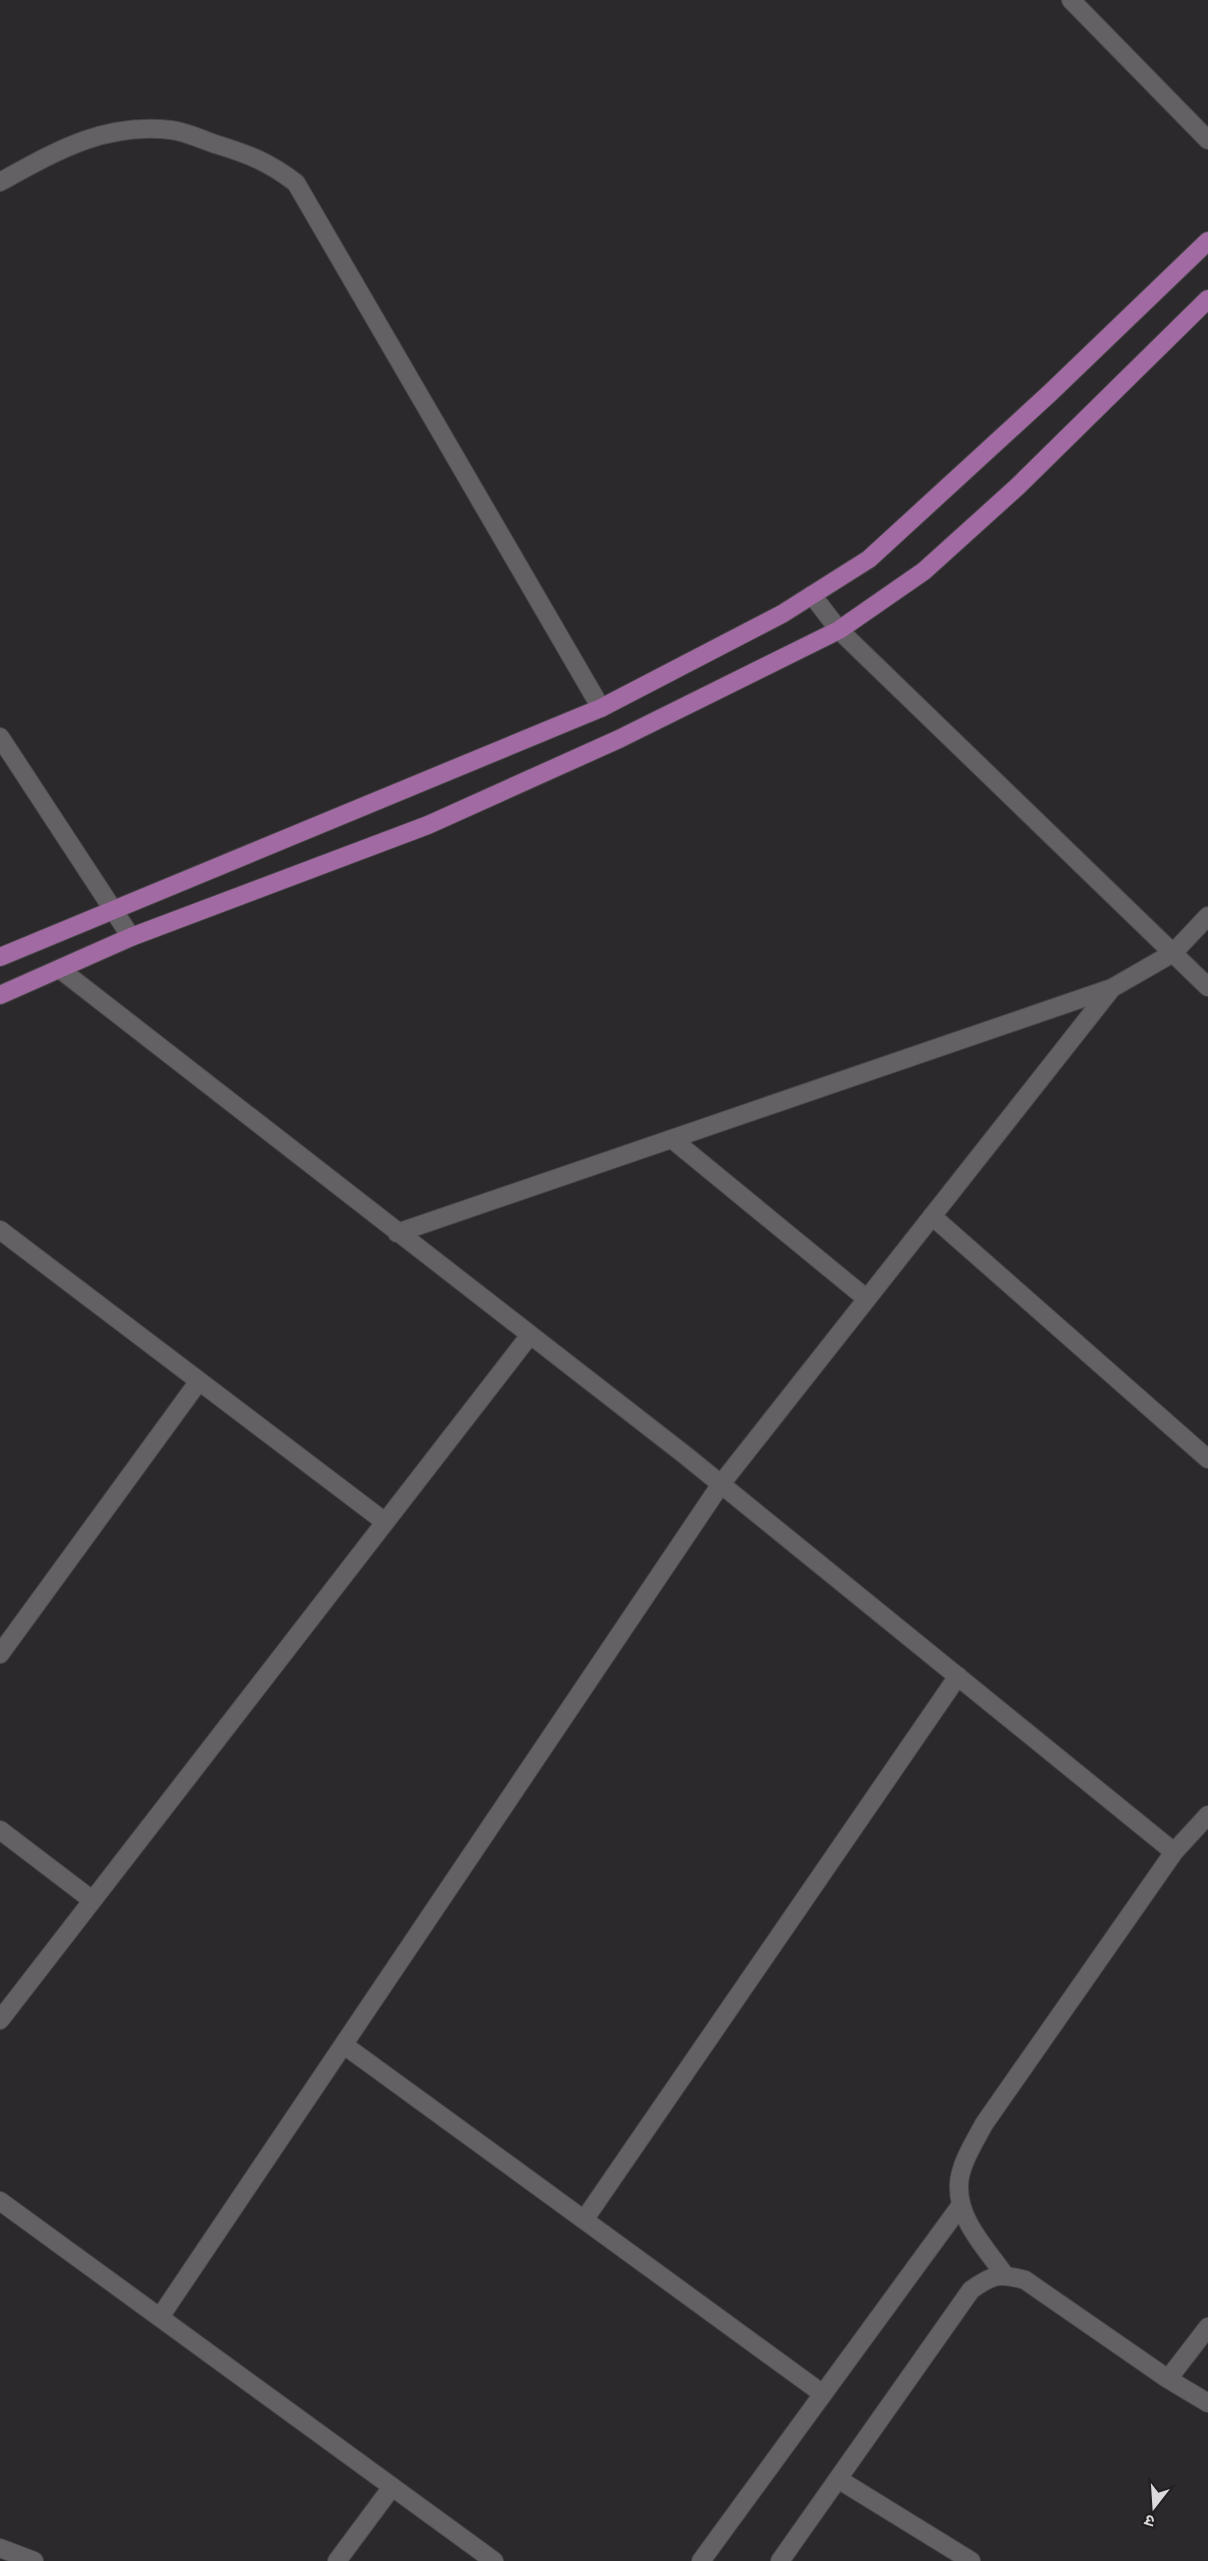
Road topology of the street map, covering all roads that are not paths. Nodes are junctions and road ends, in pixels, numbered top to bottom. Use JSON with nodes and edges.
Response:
{"nodes":[{"id":1,"x":1071,"y":0,"type":"edge"},
{"id":2,"x":1208,"y":140,"type":"edge"},
{"id":3,"x":0,"y":182,"type":"edge"},
{"id":4,"x":1208,"y":241,"type":"edge"},
{"id":5,"x":1208,"y":299,"type":"edge"},
{"id":6,"x":812,"y":596,"type":"junction"},
{"id":7,"x":839,"y":630,"type":"junction"},
{"id":8,"x":601,"y":708,"type":"junction"},
{"id":9,"x":0,"y":737,"type":"edge"},
{"id":10,"x":113,"y":909,"type":"junction"},
{"id":11,"x":1208,"y":915,"type":"edge"},
{"id":12,"x":131,"y":937,"type":"junction"},
{"id":13,"x":1173,"y":953,"type":"junction"},
{"id":14,"x":0,"y":957,"type":"edge"},
{"id":15,"x":61,"y":970,"type":"junction"},
{"id":16,"x":1208,"y":987,"type":"edge"},
{"id":17,"x":1112,"y":988,"type":"junction"},
{"id":18,"x":0,"y":995,"type":"edge"},
{"id":19,"x":672,"y":1139,"type":"junction"},
{"id":20,"x":932,"y":1216,"type":"junction"},
{"id":21,"x":398,"y":1233,"type":"junction"},
{"id":22,"x":2,"y":1237,"type":"edge"},
{"id":23,"x":867,"y":1299,"type":"junction"},
{"id":24,"x":530,"y":1335,"type":"junction"},
{"id":25,"x":199,"y":1381,"type":"junction"},
{"id":26,"x":1208,"y":1459,"type":"edge"},
{"id":27,"x":721,"y":1484,"type":"junction"},
{"id":28,"x":385,"y":1522,"type":"junction"},
{"id":29,"x":0,"y":1654,"type":"edge"},
{"id":30,"x":958,"y":1676,"type":"junction"},
{"id":31,"x":1208,"y":1815,"type":"edge"},
{"id":32,"x":0,"y":1830,"type":"edge"},
{"id":33,"x":1174,"y":1852,"type":"junction"},
{"id":34,"x":92,"y":1900,"type":"junction"},
{"id":35,"x":0,"y":2020,"type":"edge"},
{"id":36,"x":344,"y":2044,"type":"junction"},
{"id":37,"x":0,"y":2201,"type":"edge"},
{"id":38,"x":961,"y":2205,"type":"junction"},
{"id":39,"x":584,"y":2220,"type":"junction"},
{"id":40,"x":1004,"y":2274,"type":"junction"},
{"id":41,"x":160,"y":2317,"type":"junction"},
{"id":42,"x":1208,"y":2327,"type":"edge"},
{"id":43,"x":1168,"y":2379,"type":"junction"},
{"id":44,"x":823,"y":2394,"type":"junction"},
{"id":45,"x":1208,"y":2403,"type":"edge"},
{"id":46,"x":838,"y":2479,"type":"junction"},
{"id":47,"x":392,"y":2487,"type":"junction"},
{"id":48,"x":0,"y":2548,"type":"edge"},
{"id":49,"x":34,"y":2561,"type":"edge"},
{"id":50,"x":337,"y":2561,"type":"edge"},
{"id":51,"x":494,"y":2561,"type":"edge"},
{"id":52,"x":701,"y":2561,"type":"edge"},
{"id":53,"x":780,"y":2561,"type":"edge"},
{"id":54,"x":971,"y":2561,"type":"edge"}],
"edges":[{"from":1,"to":2,"type":"street"},
{"from":3,"to":8,"type":"street"},
{"from":4,"to":6,"type":"main road"},
{"from":5,"to":7,"type":"main road"},
{"from":6,"to":7,"type":"street"},
{"from":6,"to":8,"type":"main road"},
{"from":7,"to":12,"type":"main road"},
{"from":7,"to":13,"type":"street"},
{"from":8,"to":10,"type":"main road"},
{"from":9,"to":10,"type":"street"},
{"from":10,"to":12,"type":"street"},
{"from":10,"to":14,"type":"main road"},
{"from":11,"to":13,"type":"street"},
{"from":12,"to":15,"type":"main road"},
{"from":13,"to":16,"type":"street"},
{"from":13,"to":17,"type":"street"},
{"from":15,"to":18,"type":"main road"},
{"from":15,"to":21,"type":"street"},
{"from":17,"to":19,"type":"street"},
{"from":17,"to":20,"type":"street"},
{"from":19,"to":21,"type":"street"},
{"from":19,"to":23,"type":"street"},
{"from":20,"to":23,"type":"street"},
{"from":20,"to":26,"type":"street"},
{"from":21,"to":24,"type":"street"},
{"from":22,"to":25,"type":"street"},
{"from":23,"to":27,"type":"street"},
{"from":24,"to":27,"type":"street"},
{"from":24,"to":28,"type":"street"},
{"from":25,"to":28,"type":"street"},
{"from":25,"to":29,"type":"street"},
{"from":27,"to":30,"type":"street"},
{"from":27,"to":36,"type":"street"},
{"from":28,"to":34,"type":"street"},
{"from":30,"to":33,"type":"street"},
{"from":30,"to":39,"type":"street"},
{"from":31,"to":33,"type":"street"},
{"from":32,"to":34,"type":"street"},
{"from":33,"to":38,"type":"street"},
{"from":34,"to":35,"type":"street"},
{"from":36,"to":39,"type":"street"},
{"from":36,"to":41,"type":"street"},
{"from":37,"to":41,"type":"street"},
{"from":38,"to":40,"type":"street"},
{"from":38,"to":44,"type":"street"},
{"from":39,"to":44,"type":"street"},
{"from":40,"to":43,"type":"street"},
{"from":40,"to":46,"type":"street"},
{"from":41,"to":47,"type":"street"},
{"from":42,"to":43,"type":"street"},
{"from":43,"to":45,"type":"street"},
{"from":44,"to":52,"type":"street"},
{"from":46,"to":53,"type":"street"},
{"from":46,"to":54,"type":"street"},
{"from":47,"to":50,"type":"street"},
{"from":47,"to":51,"type":"street"},
{"from":48,"to":49,"type":"street"}]}
